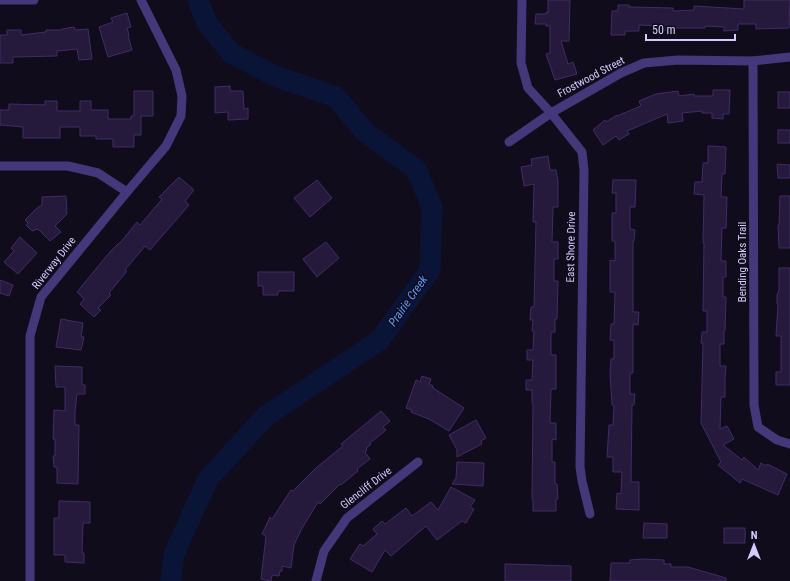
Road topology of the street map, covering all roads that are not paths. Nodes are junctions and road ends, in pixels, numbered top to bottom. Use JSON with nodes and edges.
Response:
{"nodes":[{"id":1,"x":0,"y":0,"type":"edge"},
{"id":2,"x":34,"y":0,"type":"edge"},
{"id":3,"x":142,"y":0,"type":"edge"},
{"id":4,"x":522,"y":0,"type":"edge"},
{"id":5,"x":790,"y":58,"type":"edge"},
{"id":6,"x":753,"y":61,"type":"junction"},
{"id":7,"x":551,"y":113,"type":"junction"},
{"id":8,"x":509,"y":142,"type":"dead end"},
{"id":9,"x":0,"y":166,"type":"edge"},
{"id":10,"x":127,"y":192,"type":"junction"},
{"id":11,"x":790,"y":444,"type":"edge"},
{"id":12,"x":418,"y":462,"type":"dead end"},
{"id":13,"x":590,"y":514,"type":"dead end"},
{"id":14,"x":30,"y":581,"type":"edge"},
{"id":15,"x":316,"y":581,"type":"edge"}],
"edges":[{"from":1,"to":2,"type":"street"},
{"from":3,"to":10,"type":"street","name":"Riverway Drive"},
{"from":4,"to":7,"type":"street","name":"East Shore Drive"},
{"from":5,"to":6,"type":"street","name":"Frostwood Street"},
{"from":6,"to":7,"type":"street","name":"Frostwood Street"},
{"from":6,"to":11,"type":"street","name":"Bending Oaks Trail"},
{"from":7,"to":8,"type":"street","name":"Frostwood Street"},
{"from":7,"to":13,"type":"street","name":"East Shore Drive"},
{"from":9,"to":10,"type":"street"},
{"from":10,"to":14,"type":"street","name":"Riverway Drive"},
{"from":12,"to":15,"type":"street","name":"Glencliff Drive"}]}
